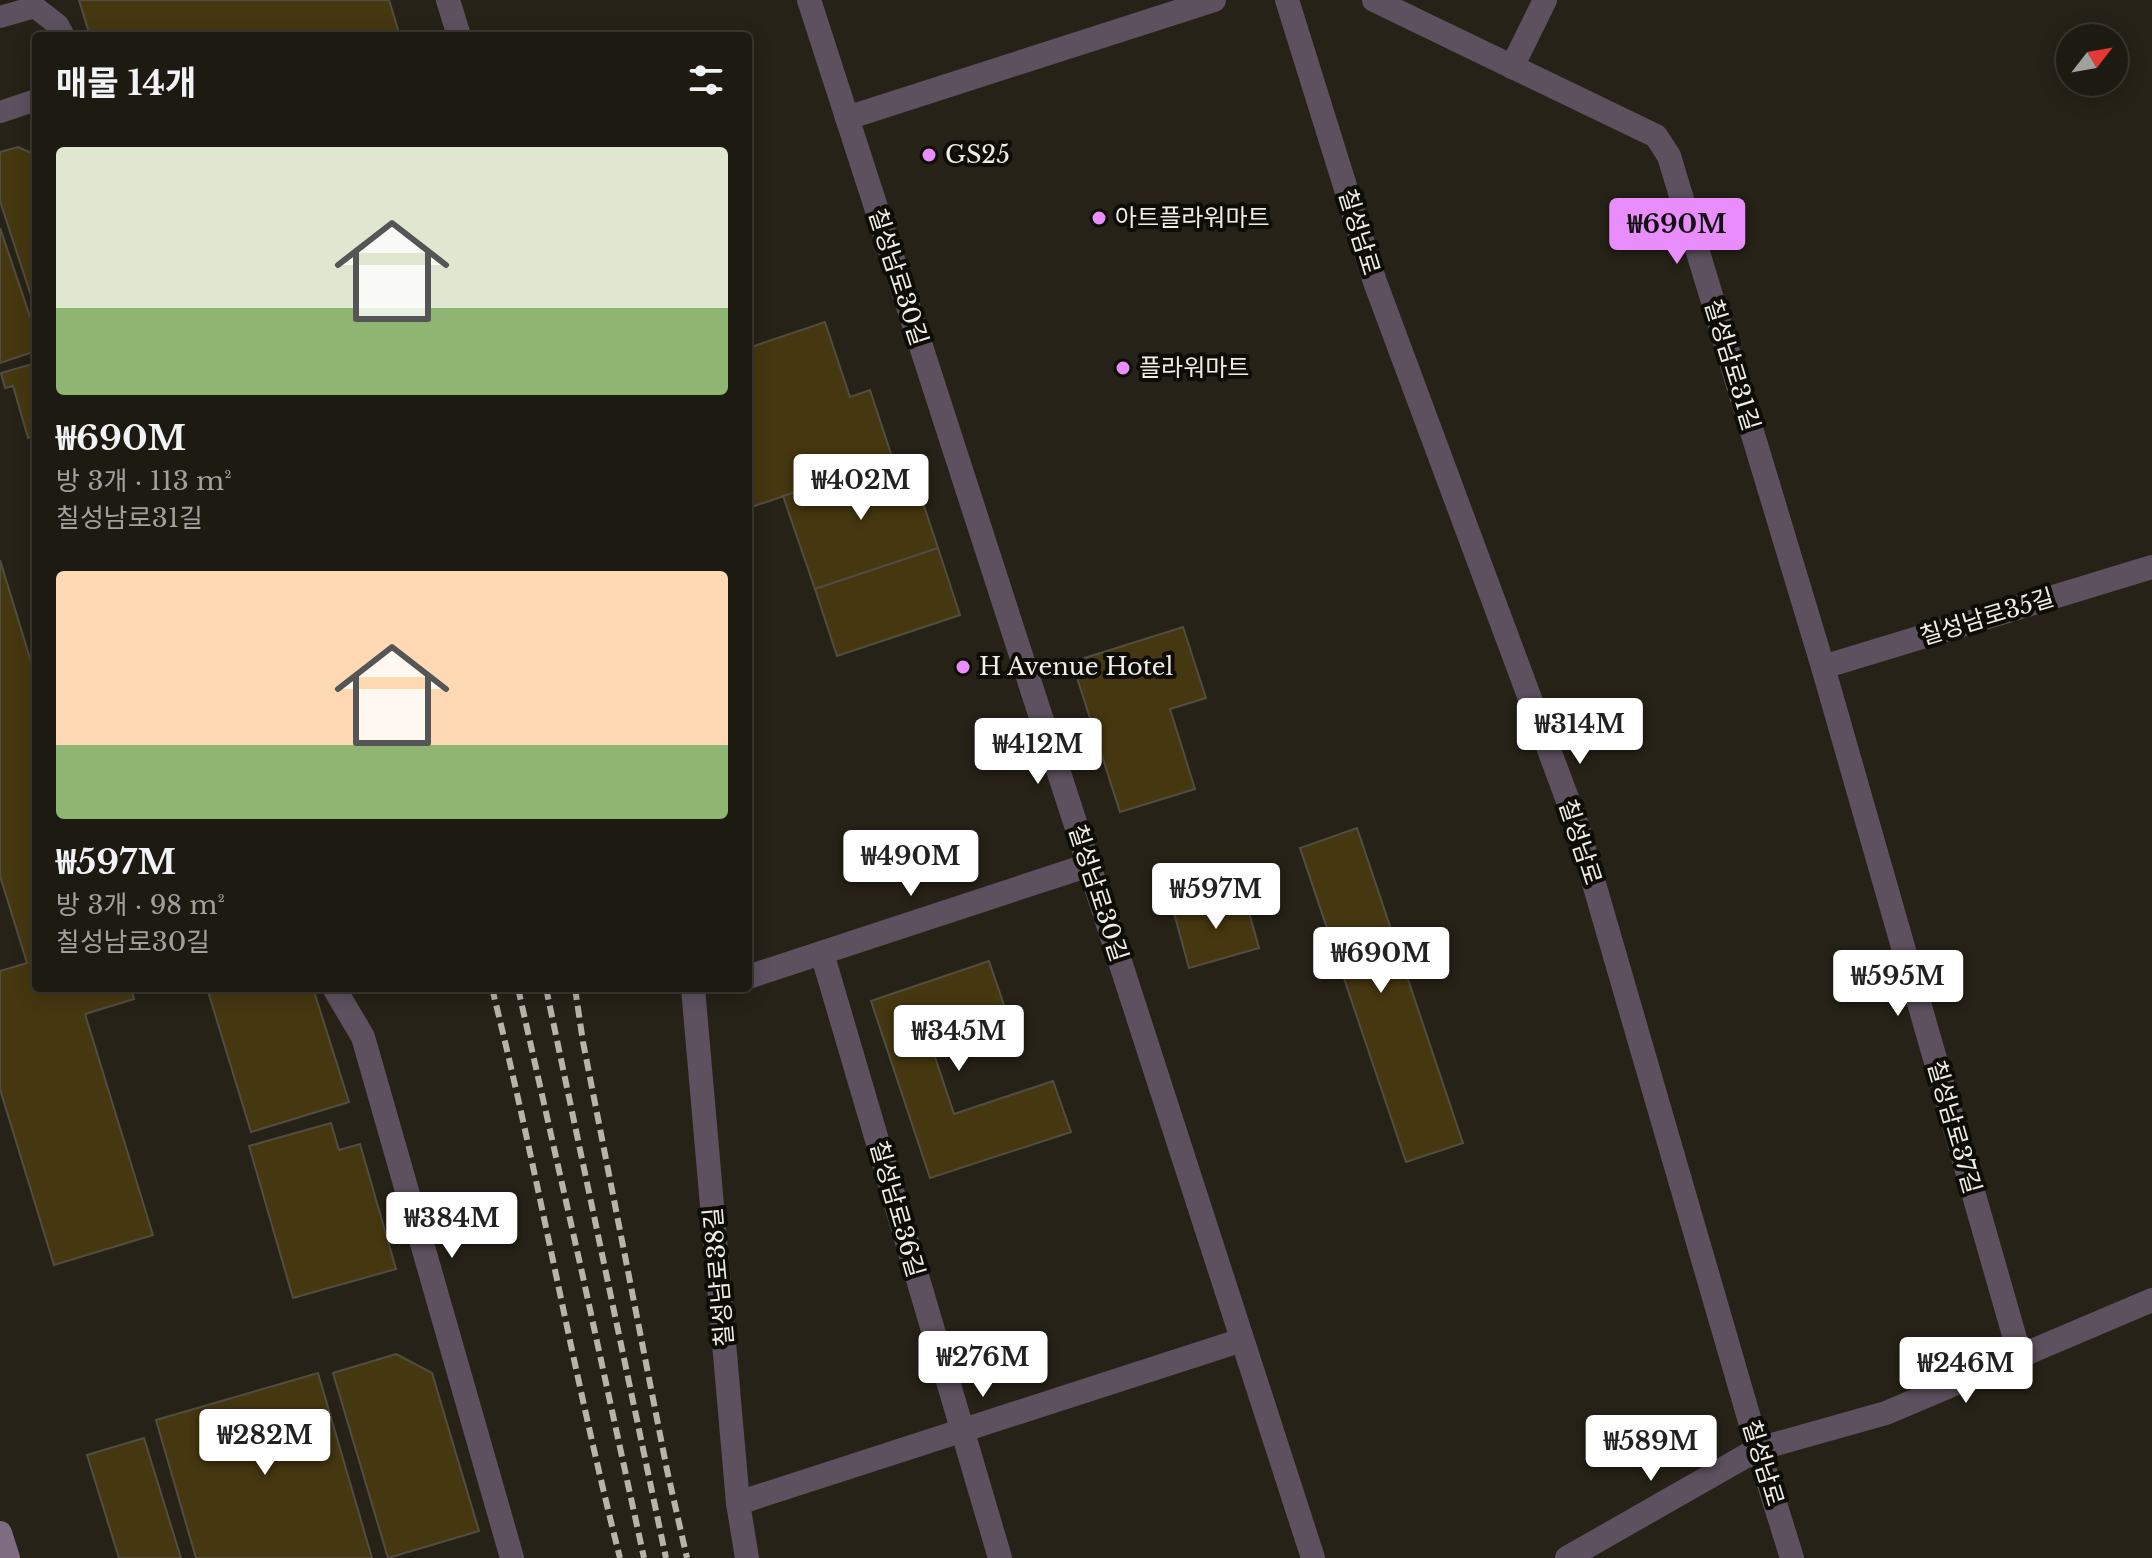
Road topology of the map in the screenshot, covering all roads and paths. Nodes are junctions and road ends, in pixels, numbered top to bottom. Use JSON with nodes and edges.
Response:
{"nodes":[{"id":1,"x":448,"y":0,"type":"edge"},
{"id":2,"x":809,"y":0,"type":"edge"},
{"id":3,"x":1214,"y":0,"type":"edge"},
{"id":4,"x":1287,"y":0,"type":"edge"},
{"id":5,"x":1374,"y":0,"type":"edge"},
{"id":6,"x":1545,"y":0,"type":"edge"},
{"id":7,"x":0,"y":17,"type":"edge"},
{"id":8,"x":62,"y":32,"type":"edge"},
{"id":9,"x":458,"y":32,"type":"edge"},
{"id":10,"x":1512,"y":67,"type":"junction"},
{"id":11,"x":32,"y":101,"type":"edge"},
{"id":12,"x":0,"y":112,"type":"edge"},
{"id":13,"x":847,"y":118,"type":"junction"},
{"id":14,"x":2152,"y":567,"type":"edge"},
{"id":15,"x":1823,"y":667,"type":"junction"},
{"id":16,"x":1089,"y":865,"type":"junction"},
{"id":17,"x":822,"y":953,"type":"junction"},
{"id":18,"x":752,"y":976,"type":"edge"},
{"id":19,"x":336,"y":992,"type":"edge"},
{"id":20,"x":701,"y":992,"type":"edge"},
{"id":21,"x":2152,"y":1300,"type":"edge"},
{"id":22,"x":1242,"y":1340,"type":"junction"},
{"id":23,"x":2020,"y":1356,"type":"junction"},
{"id":24,"x":961,"y":1431,"type":"junction"},
{"id":25,"x":1758,"y":1449,"type":"junction"},
{"id":26,"x":738,"y":1503,"type":"junction"},
{"id":27,"x":0,"y":1533,"type":"edge"},
{"id":28,"x":8,"y":1558,"type":"edge"},
{"id":29,"x":512,"y":1558,"type":"edge"},
{"id":30,"x":747,"y":1558,"type":"edge"},
{"id":31,"x":1000,"y":1558,"type":"edge"},
{"id":32,"x":1313,"y":1558,"type":"edge"},
{"id":33,"x":1567,"y":1558,"type":"edge"},
{"id":34,"x":1792,"y":1558,"type":"edge"}],
"edges":[{"from":1,"to":9,"type":"street"},
{"from":2,"to":13,"type":"street","name":"칠성남로30길"},
{"from":3,"to":13,"type":"street"},
{"from":4,"to":25,"type":"street","name":"칠성남로"},
{"from":5,"to":10,"type":"street","name":"칠성남로31길"},
{"from":6,"to":10,"type":"street"},
{"from":7,"to":8,"type":"lane"},
{"from":10,"to":15,"type":"street","name":"칠성남로31길"},
{"from":11,"to":12,"type":"lane"},
{"from":13,"to":16,"type":"street","name":"칠성남로30길"},
{"from":14,"to":15,"type":"street","name":"칠성남로35길"},
{"from":15,"to":23,"type":"street","name":"칠성남로37길"},
{"from":16,"to":17,"type":"street"},
{"from":16,"to":22,"type":"street","name":"칠성남로30길"},
{"from":17,"to":18,"type":"street"},
{"from":17,"to":24,"type":"street","name":"칠성남로36길"},
{"from":19,"to":29,"type":"street"},
{"from":20,"to":26,"type":"street","name":"칠성남로38길"},
{"from":21,"to":23,"type":"street"},
{"from":22,"to":24,"type":"street"},
{"from":22,"to":32,"type":"street","name":"칠성남로30길"},
{"from":23,"to":25,"type":"street"},
{"from":24,"to":26,"type":"street"},
{"from":24,"to":31,"type":"street","name":"칠성남로36길"},
{"from":25,"to":33,"type":"street"},
{"from":25,"to":34,"type":"street","name":"칠성남로"},
{"from":26,"to":30,"type":"street","name":"칠성남로38길"},
{"from":27,"to":28,"type":"main road"}]}
